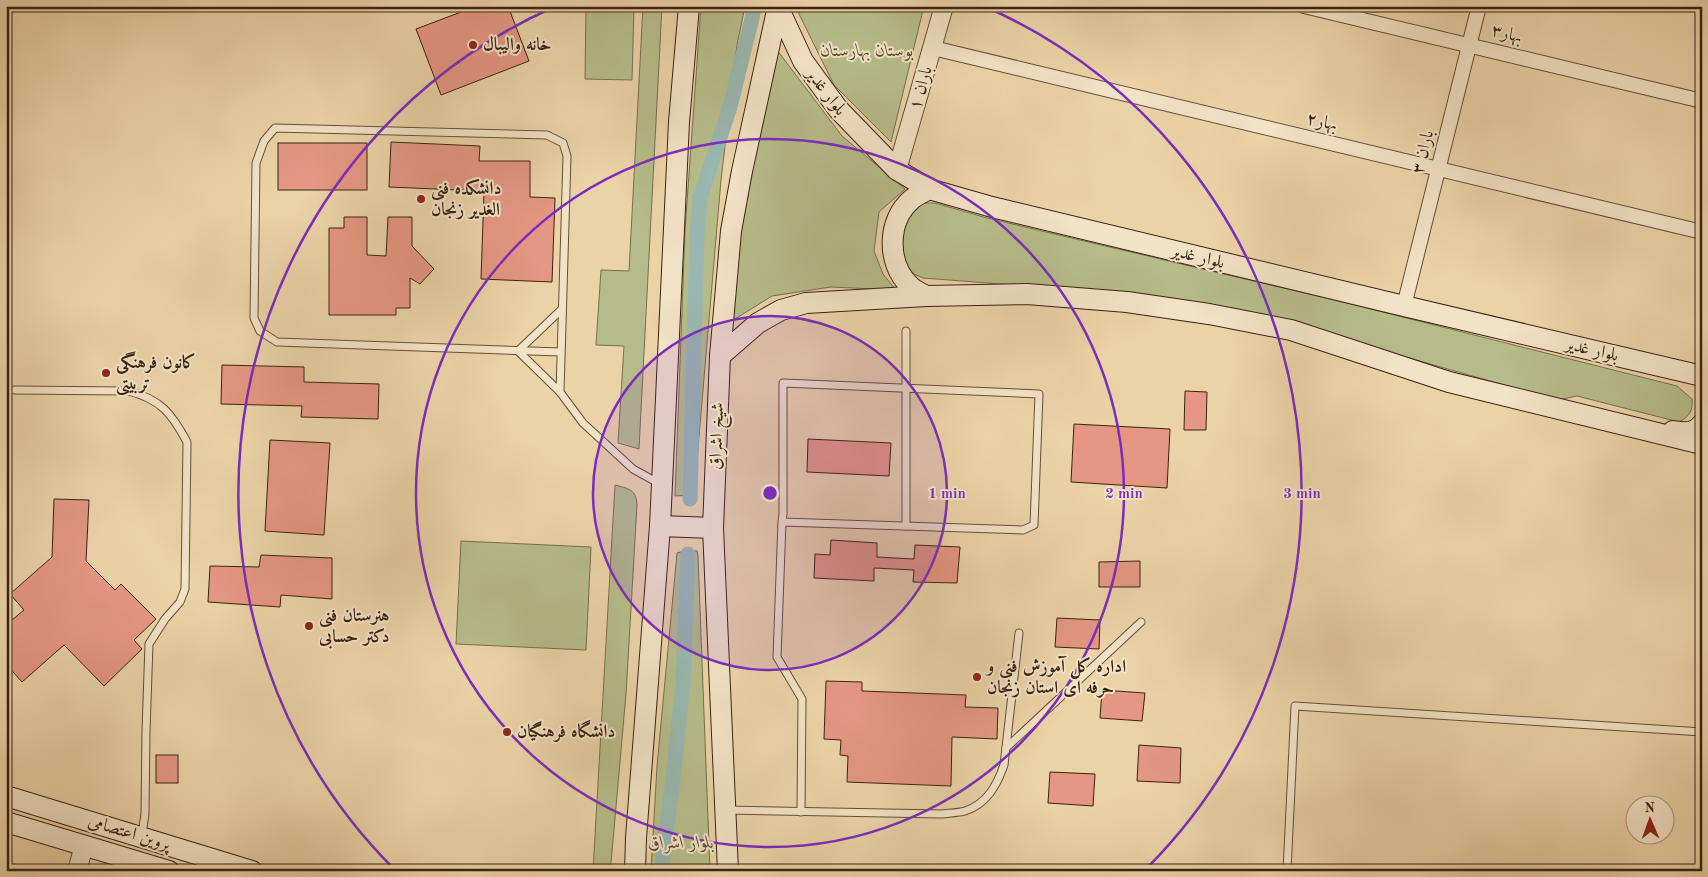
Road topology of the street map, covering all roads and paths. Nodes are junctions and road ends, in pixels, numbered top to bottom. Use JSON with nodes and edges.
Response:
{"nodes":[{"id":1,"x":688,"y":6,"type":"edge"},
{"id":2,"x":944,"y":6,"type":"edge"},
{"id":3,"x":1304,"y":6,"type":"edge"},
{"id":4,"x":1479,"y":6,"type":"edge"},
{"id":5,"x":778,"y":7,"type":"edge"},
{"id":6,"x":1469,"y":44,"type":"junction"},
{"id":7,"x":933,"y":48,"type":"junction"},
{"id":8,"x":1702,"y":100,"type":"edge"},
{"id":9,"x":1438,"y":169,"type":"junction"},
{"id":10,"x":897,"y":170,"type":"junction"},
{"id":11,"x":929,"y":188,"type":"junction"},
{"id":12,"x":1702,"y":232,"type":"edge"},
{"id":13,"x":926,"y":296,"type":"junction"},
{"id":14,"x":1404,"y":306,"type":"junction"},
{"id":15,"x":562,"y":309,"type":"junction"},
{"id":16,"x":906,"y":331,"type":"dead end"},
{"id":17,"x":518,"y":351,"type":"junction"},
{"id":18,"x":561,"y":352,"type":"junction"},
{"id":19,"x":720,"y":356,"type":"junction"},
{"id":20,"x":1692,"y":373,"type":"edge"},
{"id":21,"x":906,"y":388,"type":"junction"},
{"id":22,"x":15,"y":390,"type":"dead end"},
{"id":23,"x":1702,"y":390,"type":"edge"},
{"id":24,"x":560,"y":392,"type":"junction"},
{"id":25,"x":1588,"y":416,"type":"junction"},
{"id":26,"x":1702,"y":424,"type":"edge"},
{"id":27,"x":1702,"y":444,"type":"edge"},
{"id":28,"x":662,"y":485,"type":"junction"},
{"id":29,"x":782,"y":522,"type":"junction"},
{"id":30,"x":660,"y":526,"type":"junction"},
{"id":31,"x":906,"y":526,"type":"junction"},
{"id":32,"x":713,"y":528,"type":"junction"},
{"id":33,"x":1141,"y":622,"type":"dead end"},
{"id":34,"x":1019,"y":632,"type":"dead end"},
{"id":35,"x":1702,"y":732,"type":"edge"},
{"id":36,"x":1006,"y":748,"type":"junction"},
{"id":37,"x":6,"y":796,"type":"edge"},
{"id":38,"x":725,"y":810,"type":"junction"},
{"id":39,"x":801,"y":812,"type":"junction"},
{"id":40,"x":6,"y":822,"type":"edge"},
{"id":41,"x":91,"y":822,"type":"junction"},
{"id":42,"x":142,"y":837,"type":"junction"},
{"id":43,"x":84,"y":845,"type":"junction"},
{"id":44,"x":182,"y":849,"type":"junction"},
{"id":45,"x":77,"y":871,"type":"edge"},
{"id":46,"x":169,"y":871,"type":"edge"},
{"id":47,"x":176,"y":871,"type":"edge"},
{"id":48,"x":252,"y":871,"type":"edge"},
{"id":49,"x":635,"y":871,"type":"edge"},
{"id":50,"x":728,"y":871,"type":"edge"},
{"id":51,"x":1287,"y":871,"type":"edge"}],
"edges":[{"from":1,"to":28,"type":"main road"},
{"from":2,"to":7,"type":"street","name":"باران ۱"},
{"from":3,"to":6,"type":"street","name":"بهار۳"},
{"from":4,"to":6,"type":"street","name":"باران ۳"},
{"from":5,"to":10,"type":"main road","name":"بلوار غدیر"},
{"from":5,"to":19,"type":"main road","name":"شیخ اشراق"},
{"from":6,"to":8,"type":"street","name":"بهار۳"},
{"from":6,"to":9,"type":"street","name":"باران ۳"},
{"from":7,"to":9,"type":"street","name":"بهار۲"},
{"from":7,"to":10,"type":"street","name":"باران ۱"},
{"from":9,"to":12,"type":"street","name":"بهار۲"},
{"from":9,"to":14,"type":"street","name":"باران ۳"},
{"from":10,"to":11,"type":"main road","name":"بلوار غدیر"},
{"from":11,"to":13,"type":"main road"},
{"from":11,"to":14,"type":"main road","name":"بلوار غدیر"},
{"from":13,"to":19,"type":"main road"},
{"from":13,"to":25,"type":"main road"},
{"from":14,"to":20,"type":"main road","name":"بلوار غدیر"},
{"from":15,"to":17,"type":"lane"},
{"from":15,"to":17,"type":"lane"},
{"from":15,"to":18,"type":"lane"},
{"from":16,"to":21,"type":"lane"},
{"from":17,"to":18,"type":"lane"},
{"from":17,"to":24,"type":"lane"},
{"from":18,"to":24,"type":"lane"},
{"from":19,"to":32,"type":"main road","name":"شیخ اشراق"},
{"from":20,"to":23,"type":"main road"},
{"from":21,"to":29,"type":"lane"},
{"from":21,"to":31,"type":"lane"},
{"from":21,"to":31,"type":"lane"},
{"from":22,"to":42,"type":"lane"},
{"from":24,"to":28,"type":"lane"},
{"from":25,"to":26,"type":"main road"},
{"from":25,"to":27,"type":"main road"},
{"from":28,"to":30,"type":"main road"},
{"from":29,"to":31,"type":"lane"},
{"from":29,"to":39,"type":"lane"},
{"from":30,"to":32,"type":"main road"},
{"from":30,"to":49,"type":"main road"},
{"from":32,"to":38,"type":"main road","name":"شیخ اشراق"},
{"from":33,"to":36,"type":"lane"},
{"from":34,"to":36,"type":"lane"},
{"from":35,"to":51,"type":"lane"},
{"from":36,"to":39,"type":"lane"},
{"from":37,"to":41,"type":"main road","name":"پروین اعتصامی"},
{"from":38,"to":39,"type":"lane"},
{"from":38,"to":50,"type":"main road","name":"شیخ اشراق"},
{"from":40,"to":43,"type":"main road","name":"پروین اعتصامی"},
{"from":41,"to":42,"type":"main road","name":"پروین اعتصامی"},
{"from":41,"to":43,"type":"main road"},
{"from":42,"to":44,"type":"main road","name":"پروین اعتصامی"},
{"from":43,"to":45,"type":"street"},
{"from":43,"to":46,"type":"main road","name":"پروین اعتصامی"},
{"from":44,"to":47,"type":"main road"},
{"from":44,"to":48,"type":"main road","name":"پروین اعتصامی"}]}
